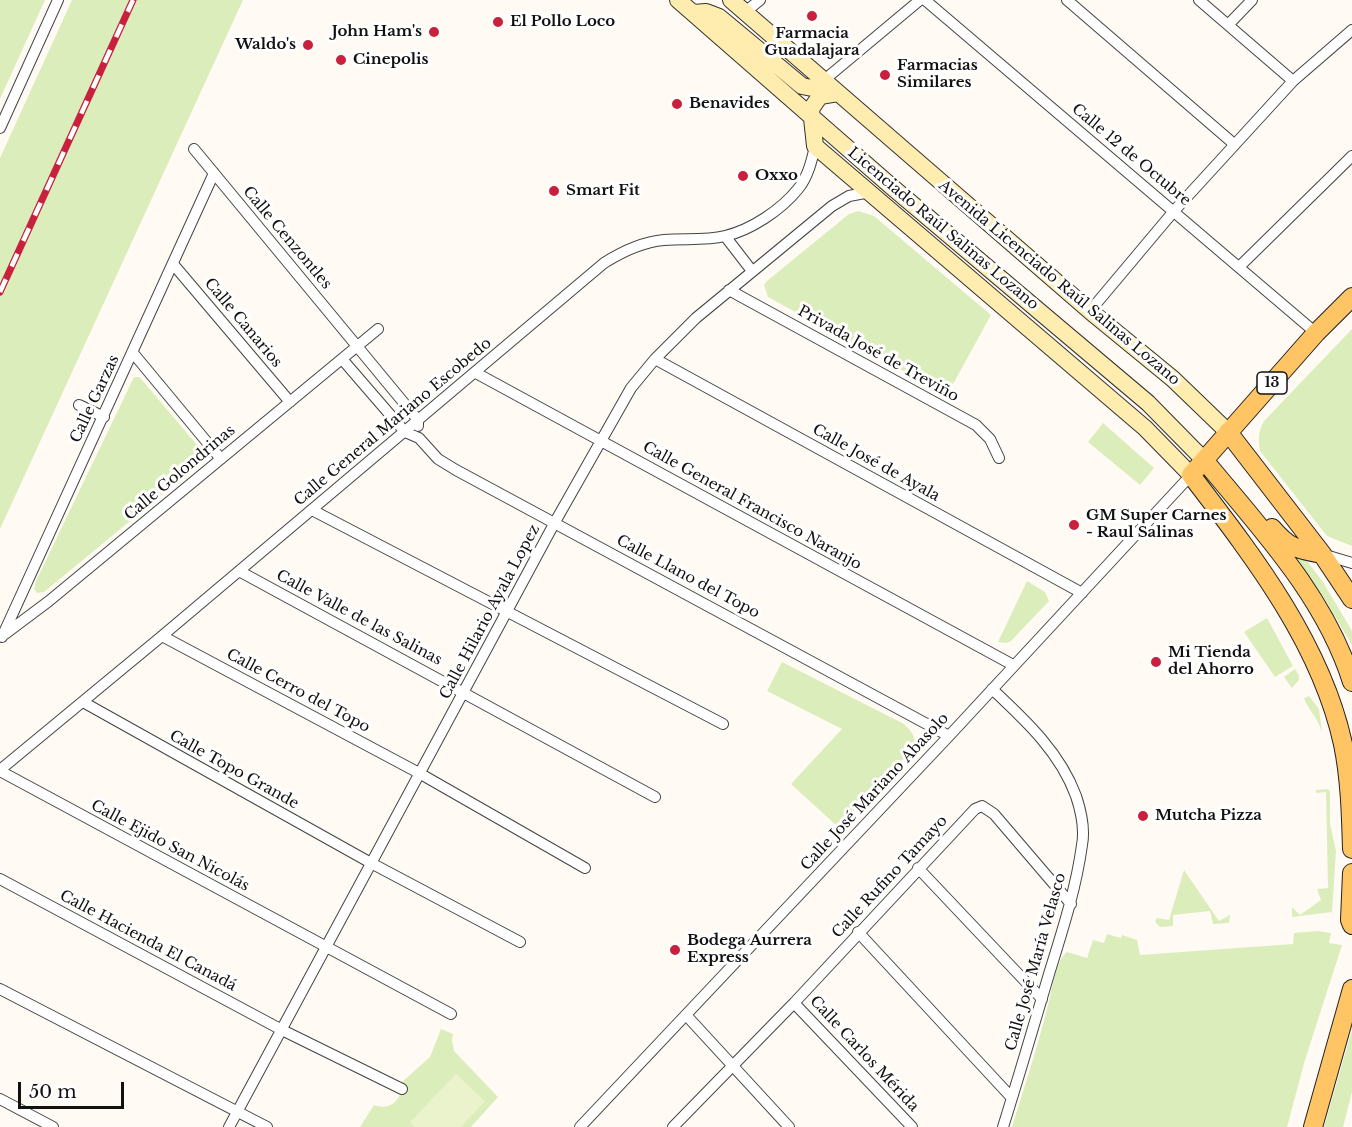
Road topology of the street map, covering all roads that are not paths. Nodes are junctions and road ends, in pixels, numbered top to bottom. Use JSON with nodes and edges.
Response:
{"nodes":[{"id":1,"x":58,"y":0,"type":"edge"},
{"id":2,"x":678,"y":0,"type":"edge"},
{"id":3,"x":731,"y":0,"type":"edge"},
{"id":4,"x":760,"y":0,"type":"edge"},
{"id":5,"x":920,"y":0,"type":"edge"},
{"id":6,"x":926,"y":0,"type":"edge"},
{"id":7,"x":1067,"y":0,"type":"edge"},
{"id":8,"x":1199,"y":0,"type":"edge"},
{"id":9,"x":1252,"y":0,"type":"edge"},
{"id":10,"x":745,"y":12,"type":"junction"},
{"id":11,"x":693,"y":13,"type":"junction"},
{"id":12,"x":1228,"y":25,"type":"junction"},
{"id":13,"x":1352,"y":30,"type":"edge"},
{"id":14,"x":823,"y":81,"type":"junction"},
{"id":15,"x":1293,"y":81,"type":"junction"},
{"id":16,"x":838,"y":93,"type":"junction"},
{"id":17,"x":811,"y":115,"type":"junction"},
{"id":18,"x":0,"y":128,"type":"edge"},
{"id":19,"x":1234,"y":144,"type":"junction"},
{"id":20,"x":815,"y":146,"type":"junction"},
{"id":21,"x":194,"y":149,"type":"dead end"},
{"id":22,"x":1352,"y":156,"type":"edge"},
{"id":23,"x":214,"y":173,"type":"junction"},
{"id":24,"x":871,"y":192,"type":"junction"},
{"id":25,"x":1174,"y":211,"type":"junction"},
{"id":26,"x":725,"y":236,"type":"junction"},
{"id":27,"x":173,"y":264,"type":"junction"},
{"id":28,"x":1240,"y":266,"type":"junction"},
{"id":29,"x":752,"y":272,"type":"junction"},
{"id":30,"x":729,"y":291,"type":"junction"},
{"id":31,"x":1352,"y":297,"type":"edge"},
{"id":32,"x":1090,"y":310,"type":"junction"},
{"id":33,"x":378,"y":329,"type":"dead end"},
{"id":34,"x":1316,"y":333,"type":"junction"},
{"id":35,"x":357,"y":346,"type":"junction"},
{"id":36,"x":133,"y":354,"type":"junction"},
{"id":37,"x":342,"y":359,"type":"junction"},
{"id":38,"x":655,"y":359,"type":"junction"},
{"id":39,"x":477,"y":373,"type":"junction"},
{"id":40,"x":290,"y":402,"type":"junction"},
{"id":41,"x":79,"y":405,"type":"dead end"},
{"id":42,"x":104,"y":417,"type":"junction"},
{"id":43,"x":418,"y":420,"type":"junction"},
{"id":44,"x":405,"y":432,"type":"junction"},
{"id":45,"x":1228,"y":432,"type":"junction"},
{"id":46,"x":419,"y":438,"type":"junction"},
{"id":47,"x":600,"y":440,"type":"junction"},
{"id":48,"x":999,"y":458,"type":"dead end"},
{"id":49,"x":221,"y":459,"type":"junction"},
{"id":50,"x":1204,"y":460,"type":"junction"},
{"id":51,"x":1191,"y":475,"type":"junction"},
{"id":52,"x":1237,"y":499,"type":"junction"},
{"id":53,"x":312,"y":510,"type":"junction"},
{"id":54,"x":555,"y":522,"type":"junction"},
{"id":55,"x":1322,"y":554,"type":"junction"},
{"id":56,"x":1352,"y":563,"type":"edge"},
{"id":57,"x":239,"y":571,"type":"junction"},
{"id":58,"x":1083,"y":593,"type":"junction"},
{"id":59,"x":1352,"y":599,"type":"edge"},
{"id":60,"x":508,"y":611,"type":"junction"},
{"id":61,"x":162,"y":636,"type":"junction"},
{"id":62,"x":1,"y":637,"type":"edge"},
{"id":63,"x":1013,"y":665,"type":"junction"},
{"id":64,"x":1352,"y":682,"type":"edge"},
{"id":65,"x":992,"y":689,"type":"junction"},
{"id":66,"x":464,"y":692,"type":"junction"},
{"id":67,"x":83,"y":702,"type":"junction"},
{"id":68,"x":723,"y":724,"type":"dead end"},
{"id":69,"x":950,"y":736,"type":"junction"},
{"id":70,"x":0,"y":770,"type":"edge"},
{"id":71,"x":419,"y":773,"type":"junction"},
{"id":72,"x":655,"y":796,"type":"dead end"},
{"id":73,"x":1352,"y":849,"type":"edge"},
{"id":74,"x":371,"y":863,"type":"junction"},
{"id":75,"x":585,"y":868,"type":"dead end"},
{"id":76,"x":918,"y":868,"type":"junction"},
{"id":77,"x":1352,"y":873,"type":"edge"},
{"id":78,"x":0,"y":879,"type":"edge"},
{"id":79,"x":1071,"y":904,"type":"junction"},
{"id":80,"x":1352,"y":925,"type":"edge"},
{"id":81,"x":858,"y":932,"type":"junction"},
{"id":82,"x":520,"y":942,"type":"dead end"},
{"id":83,"x":325,"y":947,"type":"junction"},
{"id":84,"x":0,"y":989,"type":"edge"},
{"id":85,"x":1352,"y":989,"type":"edge"},
{"id":86,"x":1042,"y":999,"type":"junction"},
{"id":87,"x":794,"y":1002,"type":"junction"},
{"id":88,"x":451,"y":1014,"type":"dead end"},
{"id":89,"x":686,"y":1015,"type":"junction"},
{"id":90,"x":282,"y":1030,"type":"junction"},
{"id":91,"x":732,"y":1065,"type":"junction"},
{"id":92,"x":402,"y":1089,"type":"dead end"},
{"id":93,"x":1012,"y":1098,"type":"junction"},
{"id":94,"x":0,"y":1099,"type":"edge"},
{"id":95,"x":238,"y":1111,"type":"junction"},
{"id":96,"x":52,"y":1127,"type":"edge"},
{"id":97,"x":229,"y":1127,"type":"edge"},
{"id":98,"x":267,"y":1127,"type":"edge"},
{"id":99,"x":580,"y":1127,"type":"edge"},
{"id":100,"x":672,"y":1127,"type":"edge"},
{"id":101,"x":789,"y":1127,"type":"edge"},
{"id":102,"x":912,"y":1127,"type":"edge"},
{"id":103,"x":1003,"y":1127,"type":"edge"},
{"id":104,"x":1313,"y":1127,"type":"edge"}],
"edges":[{"from":1,"to":18,"type":"street"},
{"from":2,"to":11,"type":"main road","name":"Licenciado Raúl Salinas Lozano"},
{"from":3,"to":10,"type":"main road","name":"Avenida Licenciado Raúl Salinas Lozano"},
{"from":4,"to":10,"type":"street"},
{"from":5,"to":14,"type":"street"},
{"from":6,"to":25,"type":"street","name":"Calle 12 de Octubre"},
{"from":7,"to":19,"type":"street"},
{"from":8,"to":12,"type":"street"},
{"from":9,"to":12,"type":"street"},
{"from":10,"to":14,"type":"main road","name":"Avenida Licenciado Raúl Salinas Lozano"},
{"from":11,"to":14,"type":"main road"},
{"from":11,"to":17,"type":"main road","name":"Licenciado Raúl Salinas Lozano"},
{"from":12,"to":15,"type":"street"},
{"from":13,"to":15,"type":"street"},
{"from":14,"to":16,"type":"main road","name":"Avenida Licenciado Raúl Salinas Lozano"},
{"from":15,"to":19,"type":"street"},
{"from":16,"to":17,"type":"main road"},
{"from":16,"to":32,"type":"main road","name":"Avenida Licenciado Raúl Salinas Lozano"},
{"from":17,"to":20,"type":"main road"},
{"from":17,"to":50,"type":"main road","name":"Licenciado Raúl Salinas Lozano"},
{"from":19,"to":25,"type":"street"},
{"from":20,"to":24,"type":"main road"},
{"from":20,"to":26,"type":"street","name":"Calle General Mariano Escobedo"},
{"from":21,"to":23,"type":"street","name":"Calle Cenzontles"},
{"from":22,"to":28,"type":"street"},
{"from":23,"to":27,"type":"street","name":"Calle Garzas"},
{"from":23,"to":35,"type":"street","name":"Calle Cenzontles"},
{"from":24,"to":29,"type":"street","name":"Calle Hilario Ayala Lopez"},
{"from":24,"to":51,"type":"main road"},
{"from":25,"to":28,"type":"street","name":"Calle 12 de Octubre"},
{"from":25,"to":32,"type":"street"},
{"from":26,"to":29,"type":"street"},
{"from":26,"to":39,"type":"street","name":"Calle General Mariano Escobedo"},
{"from":27,"to":36,"type":"street","name":"Calle Garzas"},
{"from":27,"to":40,"type":"street","name":"Calle Canarios"},
{"from":28,"to":34,"type":"street","name":"Calle 12 de Octubre"},
{"from":29,"to":30,"type":"street","name":"Calle Hilario Ayala Lopez"},
{"from":30,"to":38,"type":"street","name":"Calle Hilario Ayala Lopez"},
{"from":30,"to":48,"type":"street","name":"Privada José de Treviño"},
{"from":31,"to":34,"type":"main road","number":"13"},
{"from":32,"to":45,"type":"main road","name":"Avenida Licenciado Raúl Salinas Lozano"},
{"from":33,"to":35,"type":"street","name":"Calle Golondrinas"},
{"from":34,"to":45,"type":"main road","number":"13"},
{"from":35,"to":37,"type":"street","name":"Calle Golondrinas"},
{"from":35,"to":43,"type":"street","name":"Calle Cenzontles"},
{"from":36,"to":42,"type":"street","name":"Calle Garzas"},
{"from":36,"to":49,"type":"street"},
{"from":37,"to":40,"type":"street","name":"Calle Golondrinas"},
{"from":37,"to":44,"type":"street"},
{"from":38,"to":47,"type":"street","name":"Calle Hilario Ayala Lopez"},
{"from":38,"to":58,"type":"street","name":"Calle José de Ayala"},
{"from":39,"to":43,"type":"street","name":"Calle General Mariano Escobedo"},
{"from":39,"to":47,"type":"street","name":"Calle General Francisco Naranjo"},
{"from":40,"to":49,"type":"street","name":"Calle Golondrinas"},
{"from":41,"to":42,"type":"street"},
{"from":42,"to":62,"type":"street","name":"Calle Garzas"},
{"from":43,"to":44,"type":"street","name":"Calle General Mariano Escobedo"},
{"from":43,"to":46,"type":"street"},
{"from":44,"to":46,"type":"street","name":"Calle Llano del Topo"},
{"from":44,"to":53,"type":"street","name":"Calle General Mariano Escobedo"},
{"from":45,"to":50,"type":"main road"},
{"from":45,"to":55,"type":"main road","name":"Avenida Licenciado Raúl Salinas Lozano"},
{"from":46,"to":54,"type":"street","name":"Calle Llano del Topo"},
{"from":47,"to":54,"type":"street","name":"Calle Hilario Ayala Lopez"},
{"from":47,"to":63,"type":"street","name":"Calle General Francisco Naranjo"},
{"from":49,"to":62,"type":"street","name":"Calle Golondrinas"},
{"from":50,"to":51,"type":"main road"},
{"from":50,"to":52,"type":"main road"},
{"from":51,"to":58,"type":"street","name":"Calle José Mariano Abasolo"},
{"from":51,"to":73,"type":"main road"},
{"from":52,"to":55,"type":"main road"},
{"from":52,"to":64,"type":"main road"},
{"from":53,"to":57,"type":"street","name":"Calle General Mariano Escobedo"},
{"from":53,"to":60,"type":"street"},
{"from":54,"to":60,"type":"street","name":"Calle Hilario Ayala Lopez"},
{"from":54,"to":69,"type":"street","name":"Calle Llano del Topo"},
{"from":55,"to":56,"type":"street"},
{"from":55,"to":59,"type":"main road","name":"Avenida Licenciado Raúl Salinas Lozano"},
{"from":57,"to":61,"type":"street","name":"Calle General Mariano Escobedo"},
{"from":57,"to":66,"type":"street","name":"Calle Valle de las Salinas"},
{"from":58,"to":63,"type":"street","name":"Calle José Mariano Abasolo"},
{"from":60,"to":66,"type":"street","name":"Calle Hilario Ayala Lopez"},
{"from":60,"to":68,"type":"street"},
{"from":61,"to":67,"type":"street","name":"Calle General Mariano Escobedo"},
{"from":61,"to":71,"type":"street","name":"Calle Cerro del Topo"},
{"from":63,"to":65,"type":"street","name":"Calle José Mariano Abasolo"},
{"from":65,"to":69,"type":"street","name":"Calle José Mariano Abasolo"},
{"from":65,"to":79,"type":"street","name":"Calle José María Velasco"},
{"from":66,"to":71,"type":"street","name":"Calle Hilario Ayala Lopez"},
{"from":66,"to":72,"type":"street","name":"Calle Valle de las Salinas"},
{"from":67,"to":70,"type":"street","name":"Calle General Mariano Escobedo"},
{"from":67,"to":74,"type":"street","name":"Calle Topo Grande"},
{"from":69,"to":89,"type":"street","name":"Calle José Mariano Abasolo"},
{"from":70,"to":83,"type":"street","name":"Calle Ejido San Nicolás"},
{"from":71,"to":74,"type":"street","name":"Calle Hilario Ayala Lopez"},
{"from":71,"to":75,"type":"street","name":"Calle Cerro del Topo"},
{"from":74,"to":82,"type":"street","name":"Calle Topo Grande"},
{"from":74,"to":83,"type":"street","name":"Calle Hilario Ayala Lopez"},
{"from":76,"to":79,"type":"street","name":"Calle Rufino Tamayo"},
{"from":76,"to":81,"type":"street","name":"Calle Rufino Tamayo"},
{"from":76,"to":86,"type":"street"},
{"from":77,"to":80,"type":"main road"},
{"from":78,"to":90,"type":"street","name":"Calle Hacienda El Canadá"},
{"from":79,"to":86,"type":"street","name":"Calle José María Velasco"},
{"from":81,"to":87,"type":"street","name":"Calle Rufino Tamayo"},
{"from":81,"to":93,"type":"street"},
{"from":83,"to":88,"type":"street","name":"Calle Ejido San Nicolás"},
{"from":83,"to":90,"type":"street","name":"Calle Hilario Ayala Lopez"},
{"from":84,"to":95,"type":"street"},
{"from":85,"to":104,"type":"main road"},
{"from":86,"to":93,"type":"street","name":"Calle José María Velasco"},
{"from":87,"to":91,"type":"street","name":"Calle Rufino Tamayo"},
{"from":87,"to":102,"type":"street","name":"Calle Carlos Mérida"},
{"from":89,"to":91,"type":"street"},
{"from":89,"to":99,"type":"street","name":"Calle José Mariano Abasolo"},
{"from":90,"to":92,"type":"street","name":"Calle Hacienda El Canadá"},
{"from":90,"to":95,"type":"street","name":"Calle Hilario Ayala Lopez"},
{"from":91,"to":100,"type":"street","name":"Calle Rufino Tamayo"},
{"from":91,"to":101,"type":"street"},
{"from":93,"to":103,"type":"street","name":"Calle José María Velasco"},
{"from":94,"to":96,"type":"street"},
{"from":95,"to":97,"type":"street","name":"Calle Hilario Ayala Lopez"},
{"from":95,"to":98,"type":"street"}]}
